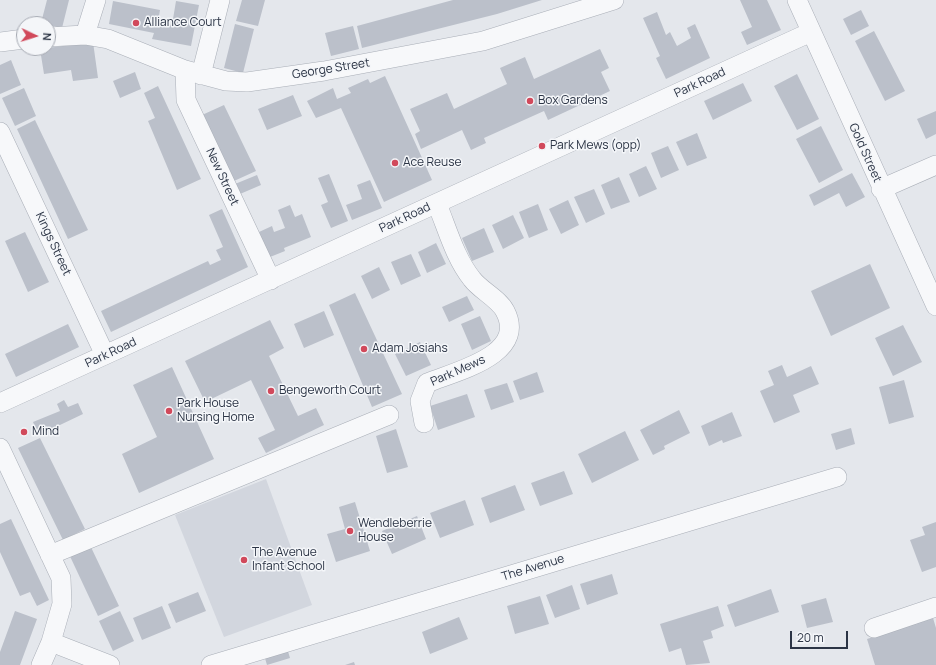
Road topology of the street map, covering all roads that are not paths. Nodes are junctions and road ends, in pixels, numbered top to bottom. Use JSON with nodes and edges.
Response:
{"nodes":[{"id":1,"x":96,"y":0,"type":"edge"},
{"id":2,"x":220,"y":0,"type":"edge"},
{"id":3,"x":614,"y":0,"type":"edge"},
{"id":4,"x":797,"y":0,"type":"edge"},
{"id":5,"x":810,"y":32,"type":"junction"},
{"id":6,"x":86,"y":35,"type":"junction"},
{"id":7,"x":56,"y":37,"type":"edge"},
{"id":8,"x":16,"y":40,"type":"edge"},
{"id":9,"x":0,"y":42,"type":"edge"},
{"id":10,"x":193,"y":72,"type":"junction"},
{"id":11,"x":0,"y":132,"type":"edge"},
{"id":12,"x":936,"y":165,"type":"edge"},
{"id":13,"x":881,"y":189,"type":"junction"},
{"id":14,"x":437,"y":204,"type":"junction"},
{"id":15,"x":271,"y":280,"type":"junction"},
{"id":16,"x":936,"y":306,"type":"edge"},
{"id":17,"x":105,"y":355,"type":"junction"},
{"id":18,"x":0,"y":403,"type":"edge"},
{"id":19,"x":389,"y":415,"type":"dead end"},
{"id":20,"x":424,"y":423,"type":"dead end"},
{"id":21,"x":0,"y":448,"type":"edge"},
{"id":22,"x":837,"y":477,"type":"dead end"},
{"id":23,"x":50,"y":555,"type":"junction"},
{"id":24,"x":936,"y":607,"type":"edge"},
{"id":25,"x":874,"y":628,"type":"dead end"},
{"id":26,"x":51,"y":642,"type":"junction"},
{"id":27,"x":236,"y":662,"type":"edge"},
{"id":28,"x":41,"y":665,"type":"edge"},
{"id":29,"x":110,"y":665,"type":"edge"},
{"id":30,"x":211,"y":665,"type":"edge"}],
"edges":[{"from":1,"to":6,"type":"street"},
{"from":2,"to":10,"type":"street","name":"New Street"},
{"from":3,"to":10,"type":"street","name":"George Street"},
{"from":4,"to":5,"type":"street","name":"Gold Street"},
{"from":5,"to":13,"type":"street","name":"Gold Street"},
{"from":5,"to":14,"type":"street","name":"Park Road"},
{"from":6,"to":7,"type":"street","name":"George Street"},
{"from":6,"to":10,"type":"street","name":"George Street"},
{"from":8,"to":9,"type":"street"},
{"from":10,"to":15,"type":"street","name":"New Street"},
{"from":11,"to":17,"type":"street","name":"Kings Street"},
{"from":12,"to":13,"type":"street"},
{"from":13,"to":16,"type":"street","name":"Gold Street"},
{"from":14,"to":15,"type":"street","name":"Park Road"},
{"from":14,"to":20,"type":"street","name":"Park Mews"},
{"from":15,"to":17,"type":"street","name":"Park Road"},
{"from":17,"to":18,"type":"street","name":"Park Road"},
{"from":19,"to":23,"type":"street"},
{"from":21,"to":23,"type":"street"},
{"from":22,"to":27,"type":"street","name":"The Avenue"},
{"from":23,"to":26,"type":"street"},
{"from":24,"to":25,"type":"street"},
{"from":26,"to":28,"type":"street"},
{"from":26,"to":29,"type":"street"},
{"from":27,"to":30,"type":"street","name":"The Avenue"}]}
